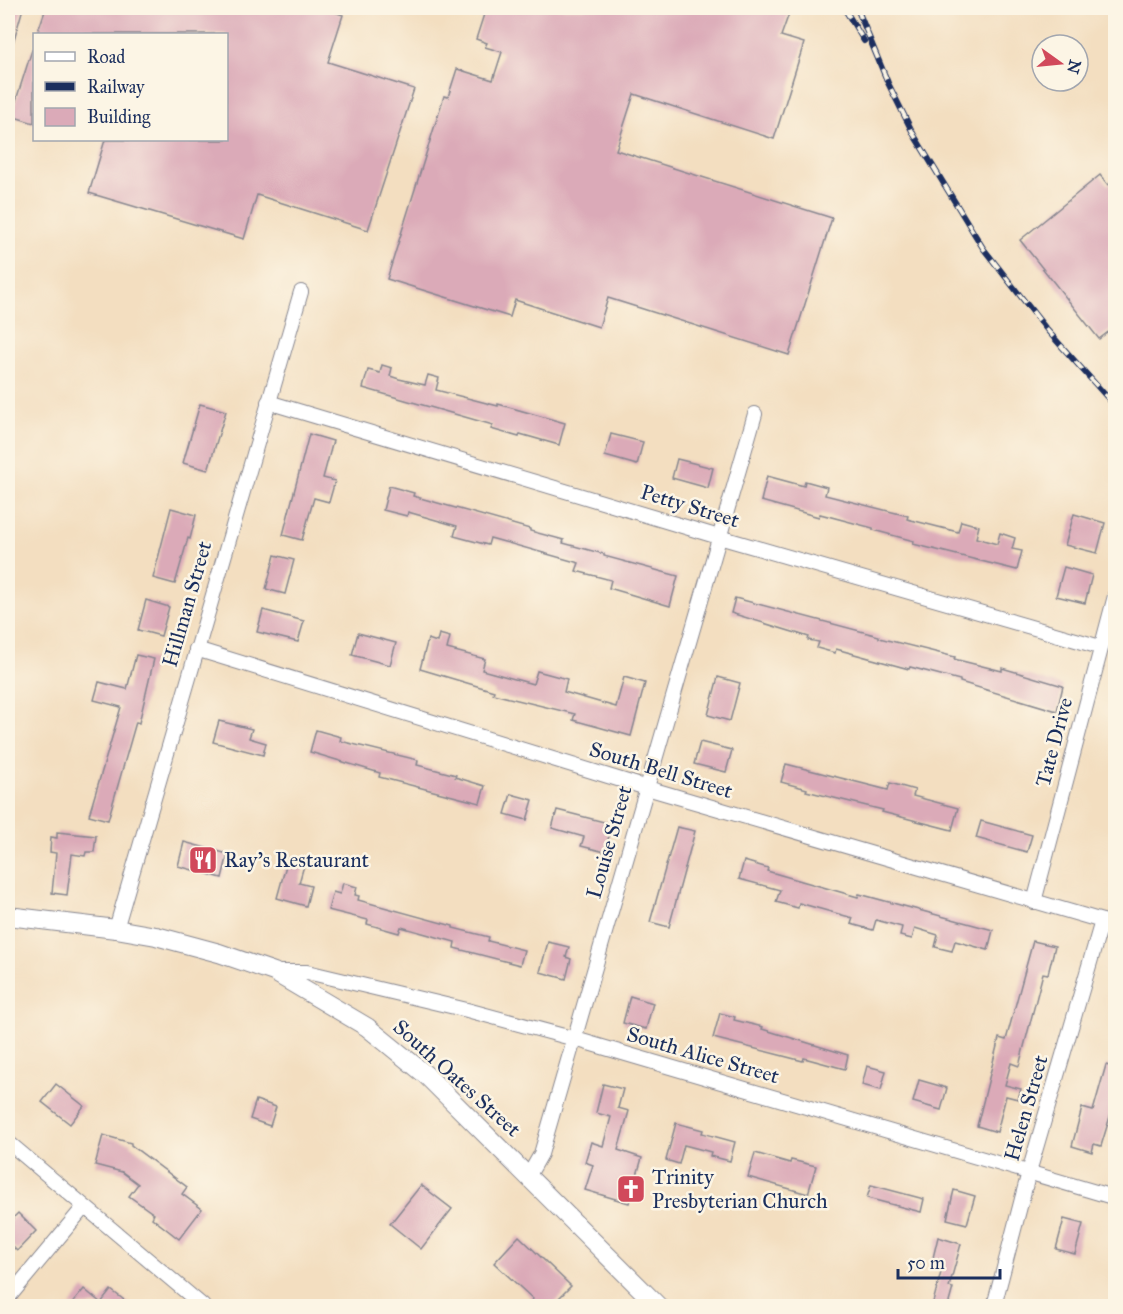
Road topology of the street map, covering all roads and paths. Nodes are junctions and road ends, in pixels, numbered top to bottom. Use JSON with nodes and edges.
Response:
{"nodes":[{"id":1,"x":301,"y":292,"type":"dead end"},
{"id":2,"x":268,"y":402,"type":"junction"},
{"id":3,"x":755,"y":414,"type":"dead end"},
{"id":4,"x":719,"y":537,"type":"junction"},
{"id":5,"x":1116,"y":592,"type":"edge"},
{"id":6,"x":1100,"y":647,"type":"junction"},
{"id":7,"x":196,"y":650,"type":"junction"},
{"id":8,"x":647,"y":788,"type":"junction"},
{"id":9,"x":1034,"y":902,"type":"junction"},
{"id":10,"x":8,"y":916,"type":"edge"},
{"id":11,"x":1109,"y":923,"type":"edge"},
{"id":12,"x":116,"y":929,"type":"junction"},
{"id":13,"x":274,"y":972,"type":"junction"},
{"id":14,"x":575,"y":1039,"type":"junction"},
{"id":15,"x":8,"y":1142,"type":"edge"},
{"id":16,"x":1029,"y":1172,"type":"junction"},
{"id":17,"x":529,"y":1175,"type":"junction"},
{"id":18,"x":1116,"y":1198,"type":"edge"},
{"id":19,"x":84,"y":1207,"type":"junction"},
{"id":20,"x":8,"y":1298,"type":"edge"},
{"id":21,"x":203,"y":1306,"type":"edge"},
{"id":22,"x":658,"y":1306,"type":"edge"},
{"id":23,"x":994,"y":1306,"type":"edge"}],
"edges":[{"from":1,"to":2,"type":"street","name":"Hillman Street"},
{"from":2,"to":4,"type":"street","name":"Petty Street"},
{"from":2,"to":7,"type":"street","name":"Hillman Street"},
{"from":3,"to":4,"type":"street","name":"Louise Street"},
{"from":4,"to":6,"type":"street","name":"Petty Street"},
{"from":4,"to":8,"type":"street","name":"Louise Street"},
{"from":5,"to":6,"type":"street","name":"Tate Drive"},
{"from":6,"to":9,"type":"street","name":"Tate Drive"},
{"from":7,"to":8,"type":"street","name":"South Bell Street"},
{"from":7,"to":12,"type":"street","name":"Hillman Street"},
{"from":8,"to":9,"type":"street","name":"South Bell Street"},
{"from":8,"to":14,"type":"street","name":"Louise Street"},
{"from":9,"to":11,"type":"street","name":"South Bell Street"},
{"from":10,"to":12,"type":"main road","name":"South Oates Street"},
{"from":11,"to":16,"type":"street","name":"Helen Street"},
{"from":12,"to":13,"type":"main road","name":"South Oates Street"},
{"from":13,"to":14,"type":"street","name":"South Alice Street"},
{"from":13,"to":17,"type":"main road","name":"South Oates Street"},
{"from":14,"to":16,"type":"street","name":"South Alice Street"},
{"from":14,"to":17,"type":"street","name":"Louise Street"},
{"from":15,"to":19,"type":"street"},
{"from":16,"to":18,"type":"street","name":"South Alice Street"},
{"from":16,"to":23,"type":"street","name":"Helen Street"},
{"from":17,"to":22,"type":"main road","name":"South Oates Street"},
{"from":19,"to":20,"type":"street"},
{"from":19,"to":21,"type":"street"}]}
